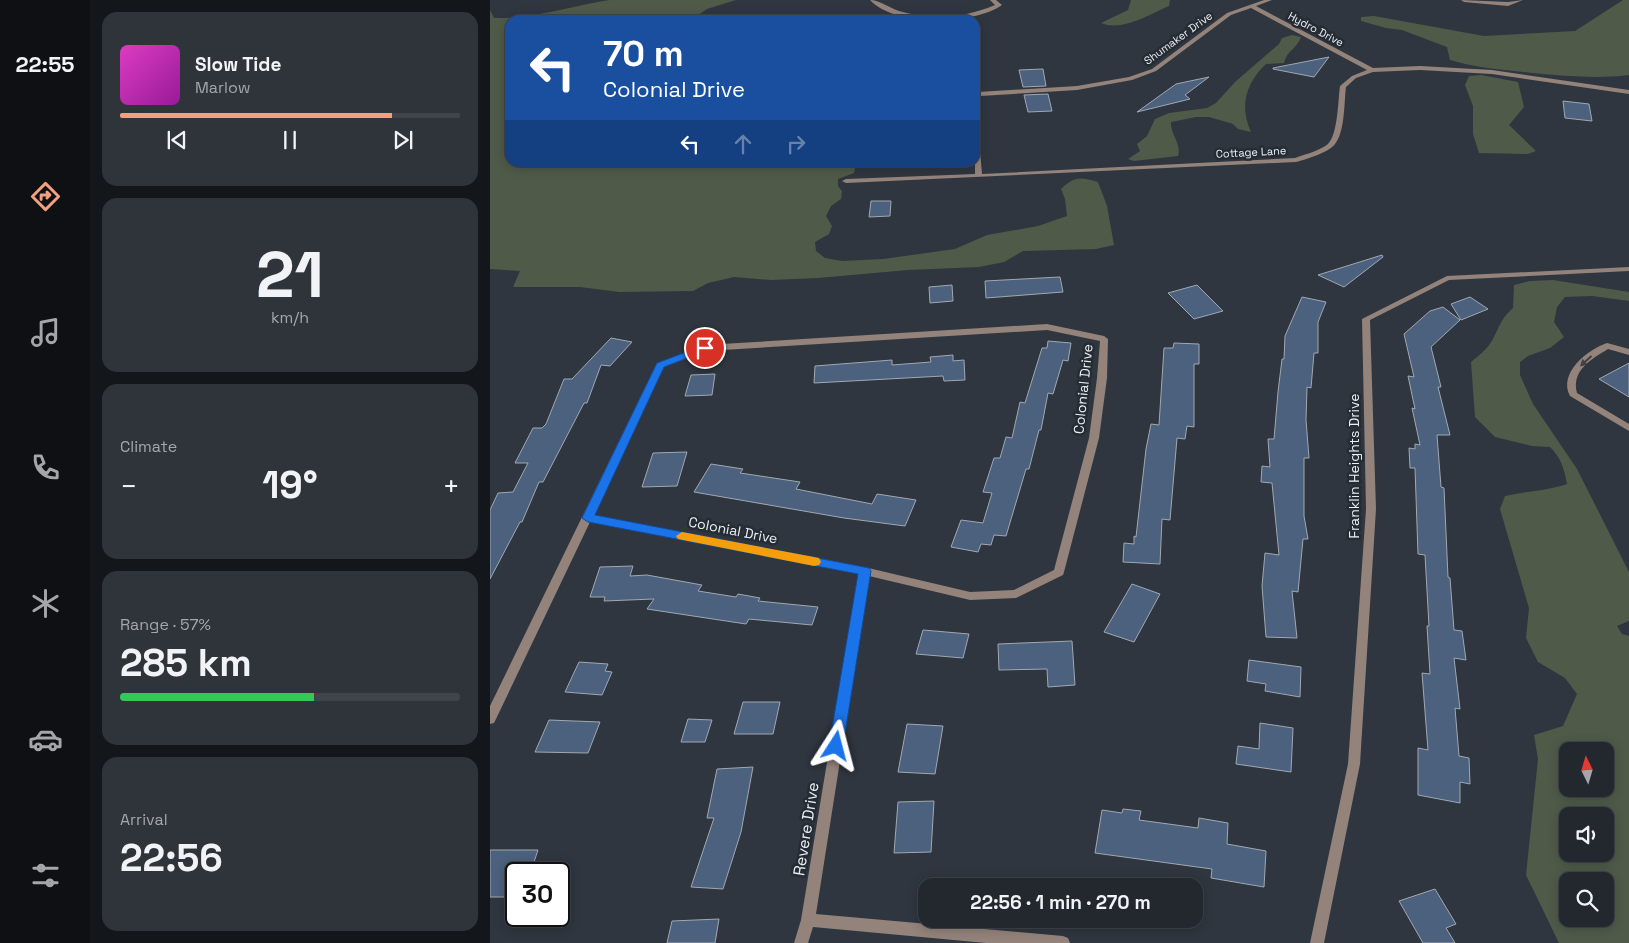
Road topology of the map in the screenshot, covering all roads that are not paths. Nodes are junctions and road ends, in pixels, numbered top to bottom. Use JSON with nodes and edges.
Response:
{"nodes":[{"id":1,"x":872,"y":0,"type":"edge"},
{"id":2,"x":993,"y":0,"type":"edge"},
{"id":3,"x":1269,"y":0,"type":"edge"},
{"id":4,"x":1464,"y":0,"type":"edge"},
{"id":5,"x":1520,"y":0,"type":"edge"},
{"id":6,"x":1251,"y":6,"type":"junction"},
{"id":7,"x":907,"y":15,"type":"edge"},
{"id":8,"x":973,"y":15,"type":"edge"},
{"id":9,"x":1372,"y":70,"type":"junction"},
{"id":10,"x":1629,"y":92,"type":"edge"},
{"id":11,"x":980,"y":95,"type":"edge"},
{"id":12,"x":978,"y":167,"type":"edge"},
{"id":13,"x":979,"y":176,"type":"junction"},
{"id":14,"x":846,"y":181,"type":"dead end"},
{"id":15,"x":1629,"y":269,"type":"edge"},
{"id":16,"x":1629,"y":352,"type":"edge"},
{"id":17,"x":1629,"y":428,"type":"edge"},
{"id":18,"x":588,"y":518,"type":"junction"},
{"id":19,"x":864,"y":571,"type":"junction"},
{"id":20,"x":490,"y":719,"type":"edge"},
{"id":21,"x":808,"y":920,"type":"junction"},
{"id":22,"x":801,"y":943,"type":"edge"},
{"id":23,"x":1063,"y":943,"type":"edge"},
{"id":24,"x":1317,"y":943,"type":"edge"}],
"edges":[{"from":1,"to":7,"type":"street"},
{"from":2,"to":8,"type":"street"},
{"from":3,"to":6,"type":"street","name":"Shumaker Drive"},
{"from":4,"to":5,"type":"street"},
{"from":6,"to":9,"type":"street","name":"Hydro Drive"},
{"from":6,"to":11,"type":"street","name":"Shumaker Drive"},
{"from":9,"to":10,"type":"street","name":"Cottage Lane"},
{"from":9,"to":13,"type":"street","name":"Cottage Lane"},
{"from":12,"to":13,"type":"street"},
{"from":13,"to":14,"type":"street","name":"Cottage Lane"},
{"from":15,"to":24,"type":"street","name":"Franklin Heights Drive"},
{"from":16,"to":17,"type":"street","one_way":true},
{"from":18,"to":19,"type":"street","name":"Colonial Drive"},
{"from":18,"to":19,"type":"street","name":"Colonial Drive"},
{"from":18,"to":20,"type":"street","name":"Colonial Drive"},
{"from":19,"to":21,"type":"street","name":"Revere Drive"},
{"from":21,"to":22,"type":"street","name":"Revere Drive"},
{"from":21,"to":23,"type":"street"}]}
